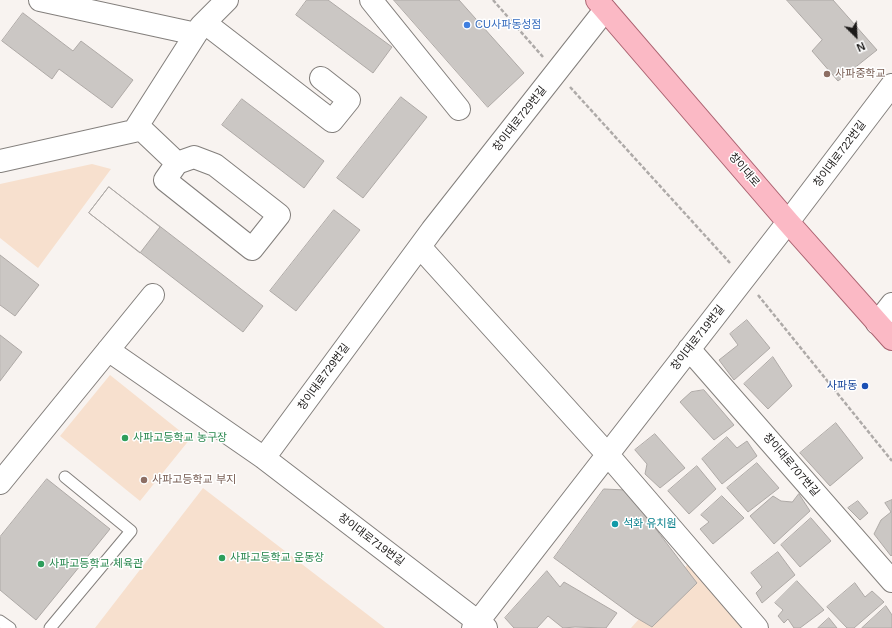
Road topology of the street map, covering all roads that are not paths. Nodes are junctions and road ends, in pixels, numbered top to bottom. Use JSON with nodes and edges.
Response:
{"nodes":[{"id":1,"x":40,"y":0,"type":"edge"},
{"id":2,"x":227,"y":0,"type":"edge"},
{"id":3,"x":371,"y":0,"type":"edge"},
{"id":4,"x":601,"y":5,"type":"edge"},
{"id":5,"x":201,"y":28,"type":"junction"},
{"id":6,"x":321,"y":78,"type":"dead end"},
{"id":7,"x":892,"y":85,"type":"edge"},
{"id":8,"x":459,"y":108,"type":"dead end"},
{"id":9,"x":138,"y":126,"type":"junction"},
{"id":10,"x":0,"y":161,"type":"edge"},
{"id":11,"x":177,"y":163,"type":"junction"},
{"id":12,"x":788,"y":222,"type":"junction"},
{"id":13,"x":420,"y":247,"type":"junction"},
{"id":14,"x":153,"y":295,"type":"dead end"},
{"id":15,"x":892,"y":304,"type":"edge"},
{"id":16,"x":877,"y":323,"type":"junction"},
{"id":17,"x":892,"y":340,"type":"edge"},
{"id":18,"x":108,"y":350,"type":"junction"},
{"id":19,"x":689,"y":350,"type":"junction"},
{"id":20,"x":608,"y":455,"type":"junction"},
{"id":21,"x":264,"y":458,"type":"junction"},
{"id":22,"x":65,"y":477,"type":"dead end"},
{"id":23,"x":0,"y":482,"type":"edge"},
{"id":24,"x":892,"y":581,"type":"edge"},
{"id":25,"x":0,"y":621,"type":"edge"},
{"id":26,"x":479,"y":626,"type":"edge"},
{"id":27,"x":10,"y":628,"type":"edge"},
{"id":28,"x":50,"y":628,"type":"edge"},
{"id":29,"x":757,"y":628,"type":"edge"}],
"edges":[{"from":1,"to":5,"type":"street"},
{"from":2,"to":5,"type":"street"},
{"from":3,"to":8,"type":"street"},
{"from":4,"to":12,"type":"main road","name":"창이대로"},
{"from":4,"to":13,"type":"street","name":"창이대로729번길"},
{"from":5,"to":6,"type":"street"},
{"from":5,"to":9,"type":"street"},
{"from":7,"to":12,"type":"street","name":"창이대로722번길"},
{"from":9,"to":10,"type":"street"},
{"from":9,"to":11,"type":"street"},
{"from":11,"to":11,"type":"street"},
{"from":12,"to":16,"type":"main road","name":"창이대로"},
{"from":12,"to":19,"type":"street","name":"창이대로719번길"},
{"from":13,"to":20,"type":"street"},
{"from":13,"to":21,"type":"street","name":"창이대로729번길"},
{"from":14,"to":18,"type":"street"},
{"from":15,"to":16,"type":"street"},
{"from":16,"to":17,"type":"main road","name":"창이대로"},
{"from":18,"to":21,"type":"street"},
{"from":18,"to":23,"type":"street"},
{"from":19,"to":20,"type":"street","name":"창이대로719번길"},
{"from":19,"to":24,"type":"street","name":"창이대로707번길"},
{"from":20,"to":26,"type":"street","name":"창이대로719번길"},
{"from":20,"to":29,"type":"street"},
{"from":21,"to":26,"type":"street","name":"창이대로719번길"},
{"from":22,"to":28,"type":"lane"},
{"from":25,"to":27,"type":"lane"}]}
